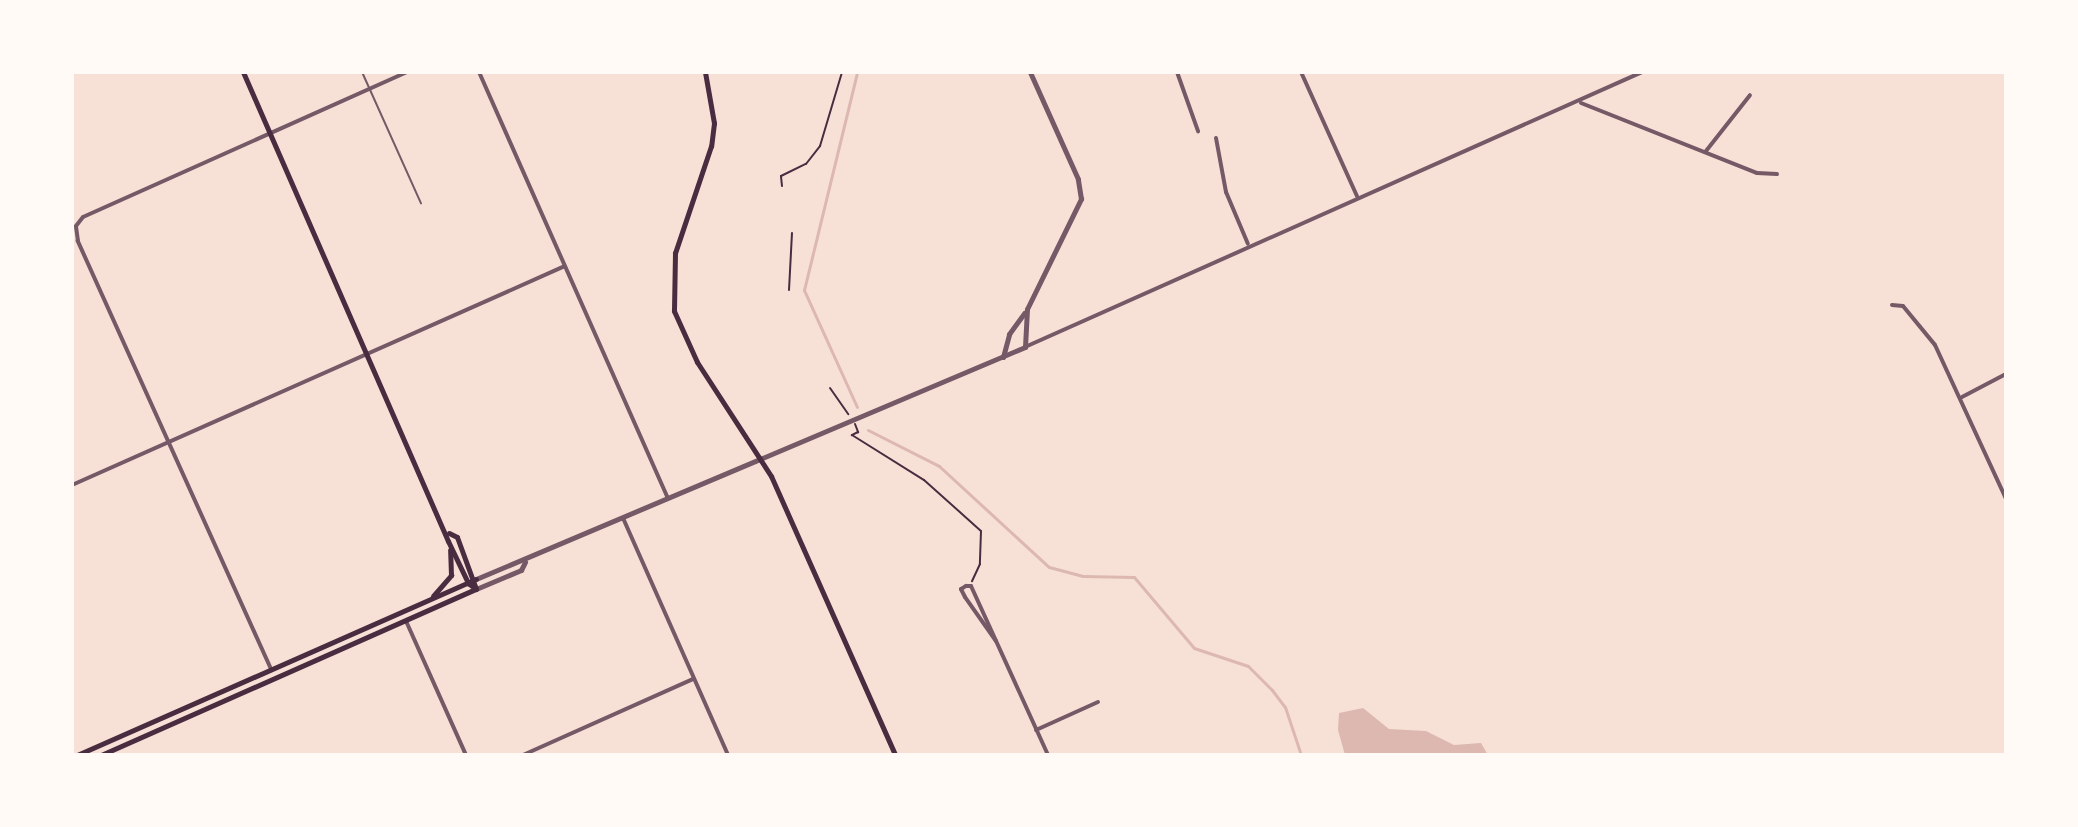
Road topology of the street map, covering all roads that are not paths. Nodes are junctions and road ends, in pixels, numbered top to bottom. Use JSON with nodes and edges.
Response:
{"nodes":[{"id":1,"x":243,"y":72,"type":"edge"},
{"id":2,"x":362,"y":72,"type":"edge"},
{"id":3,"x":407,"y":72,"type":"edge"},
{"id":4,"x":479,"y":72,"type":"edge"},
{"id":5,"x":705,"y":72,"type":"edge"},
{"id":6,"x":1030,"y":72,"type":"edge"},
{"id":7,"x":1177,"y":72,"type":"edge"},
{"id":8,"x":1301,"y":72,"type":"edge"},
{"id":9,"x":1642,"y":72,"type":"edge"},
{"id":10,"x":370,"y":89,"type":"junction"},
{"id":11,"x":1750,"y":95,"type":"dead end"},
{"id":12,"x":1579,"y":103,"type":"junction"},
{"id":13,"x":1198,"y":131,"type":"dead end"},
{"id":14,"x":271,"y":134,"type":"junction"},
{"id":15,"x":1216,"y":138,"type":"dead end"},
{"id":16,"x":1706,"y":151,"type":"junction"},
{"id":17,"x":1777,"y":174,"type":"dead end"},
{"id":18,"x":1357,"y":196,"type":"junction"},
{"id":19,"x":421,"y":203,"type":"dead end"},
{"id":20,"x":1248,"y":244,"type":"junction"},
{"id":21,"x":565,"y":266,"type":"junction"},
{"id":22,"x":1892,"y":305,"type":"dead end"},
{"id":23,"x":1027,"y":309,"type":"junction"},
{"id":24,"x":1025,"y":347,"type":"junction"},
{"id":25,"x":370,"y":355,"type":"junction"},
{"id":26,"x":1003,"y":357,"type":"junction"},
{"id":27,"x":2006,"y":374,"type":"edge"},
{"id":28,"x":1961,"y":399,"type":"junction"},
{"id":29,"x":172,"y":444,"type":"junction"},
{"id":30,"x":762,"y":459,"type":"junction"},
{"id":31,"x":72,"y":485,"type":"edge"},
{"id":32,"x":668,"y":499,"type":"junction"},
{"id":33,"x":2006,"y":499,"type":"edge"},
{"id":34,"x":623,"y":518,"type":"junction"},
{"id":35,"x":449,"y":533,"type":"junction"},
{"id":36,"x":448,"y":541,"type":"junction"},
{"id":37,"x":526,"y":561,"type":"junction"},
{"id":38,"x":476,"y":579,"type":"junction"},
{"id":39,"x":468,"y":583,"type":"junction"},
{"id":40,"x":476,"y":589,"type":"junction"},
{"id":41,"x":426,"y":601,"type":"junction"},
{"id":42,"x":406,"y":621,"type":"junction"},
{"id":43,"x":996,"y":641,"type":"junction"},
{"id":44,"x":271,"y":669,"type":"junction"},
{"id":45,"x":694,"y":679,"type":"junction"},
{"id":46,"x":1098,"y":702,"type":"dead end"},
{"id":47,"x":1036,"y":730,"type":"junction"},
{"id":48,"x":138,"y":739,"type":"junction"},
{"id":49,"x":74,"y":755,"type":"edge"},
{"id":50,"x":101,"y":755,"type":"edge"},
{"id":51,"x":111,"y":755,"type":"edge"},
{"id":52,"x":466,"y":755,"type":"edge"},
{"id":53,"x":523,"y":755,"type":"edge"},
{"id":54,"x":728,"y":755,"type":"edge"},
{"id":55,"x":895,"y":755,"type":"edge"},
{"id":56,"x":1048,"y":755,"type":"edge"}],
"edges":[{"from":1,"to":14,"type":"main road"},
{"from":2,"to":10,"type":"lane"},
{"from":3,"to":10,"type":"street"},
{"from":4,"to":21,"type":"street"},
{"from":5,"to":30,"type":"main road"},
{"from":6,"to":23,"type":"street"},
{"from":7,"to":13,"type":"street"},
{"from":8,"to":18,"type":"street"},
{"from":9,"to":12,"type":"street"},
{"from":10,"to":14,"type":"street"},
{"from":10,"to":19,"type":"lane"},
{"from":11,"to":16,"type":"street"},
{"from":12,"to":16,"type":"street"},
{"from":12,"to":18,"type":"street"},
{"from":14,"to":25,"type":"main road"},
{"from":14,"to":29,"type":"street"},
{"from":15,"to":20,"type":"street"},
{"from":16,"to":17,"type":"street"},
{"from":18,"to":20,"type":"street"},
{"from":20,"to":24,"type":"street"},
{"from":21,"to":25,"type":"street"},
{"from":21,"to":32,"type":"street"},
{"from":22,"to":28,"type":"street"},
{"from":23,"to":24,"type":"street"},
{"from":23,"to":26,"type":"street"},
{"from":24,"to":26,"type":"street"},
{"from":25,"to":29,"type":"street"},
{"from":25,"to":35,"type":"main road"},
{"from":26,"to":30,"type":"street"},
{"from":27,"to":28,"type":"street"},
{"from":28,"to":33,"type":"street"},
{"from":29,"to":31,"type":"street"},
{"from":29,"to":44,"type":"street"},
{"from":30,"to":32,"type":"street"},
{"from":30,"to":55,"type":"main road"},
{"from":32,"to":34,"type":"street"},
{"from":34,"to":37,"type":"street"},
{"from":34,"to":45,"type":"street"},
{"from":35,"to":36,"type":"main road"},
{"from":35,"to":38,"type":"main road"},
{"from":36,"to":39,"type":"main road"},
{"from":36,"to":41,"type":"main road"},
{"from":37,"to":38,"type":"street"},
{"from":37,"to":40,"type":"street"},
{"from":38,"to":39,"type":"main road"},
{"from":38,"to":40,"type":"main road"},
{"from":39,"to":40,"type":"main road"},
{"from":39,"to":41,"type":"main road"},
{"from":40,"to":42,"type":"main road"},
{"from":41,"to":44,"type":"main road"},
{"from":42,"to":48,"type":"main road"},
{"from":42,"to":52,"type":"street"},
{"from":43,"to":43,"type":"street"},
{"from":43,"to":47,"type":"street"},
{"from":44,"to":49,"type":"main road"},
{"from":45,"to":53,"type":"street"},
{"from":45,"to":54,"type":"street"},
{"from":46,"to":47,"type":"street"},
{"from":47,"to":56,"type":"street"},
{"from":48,"to":50,"type":"main road"},
{"from":48,"to":51,"type":"main road"}]}
